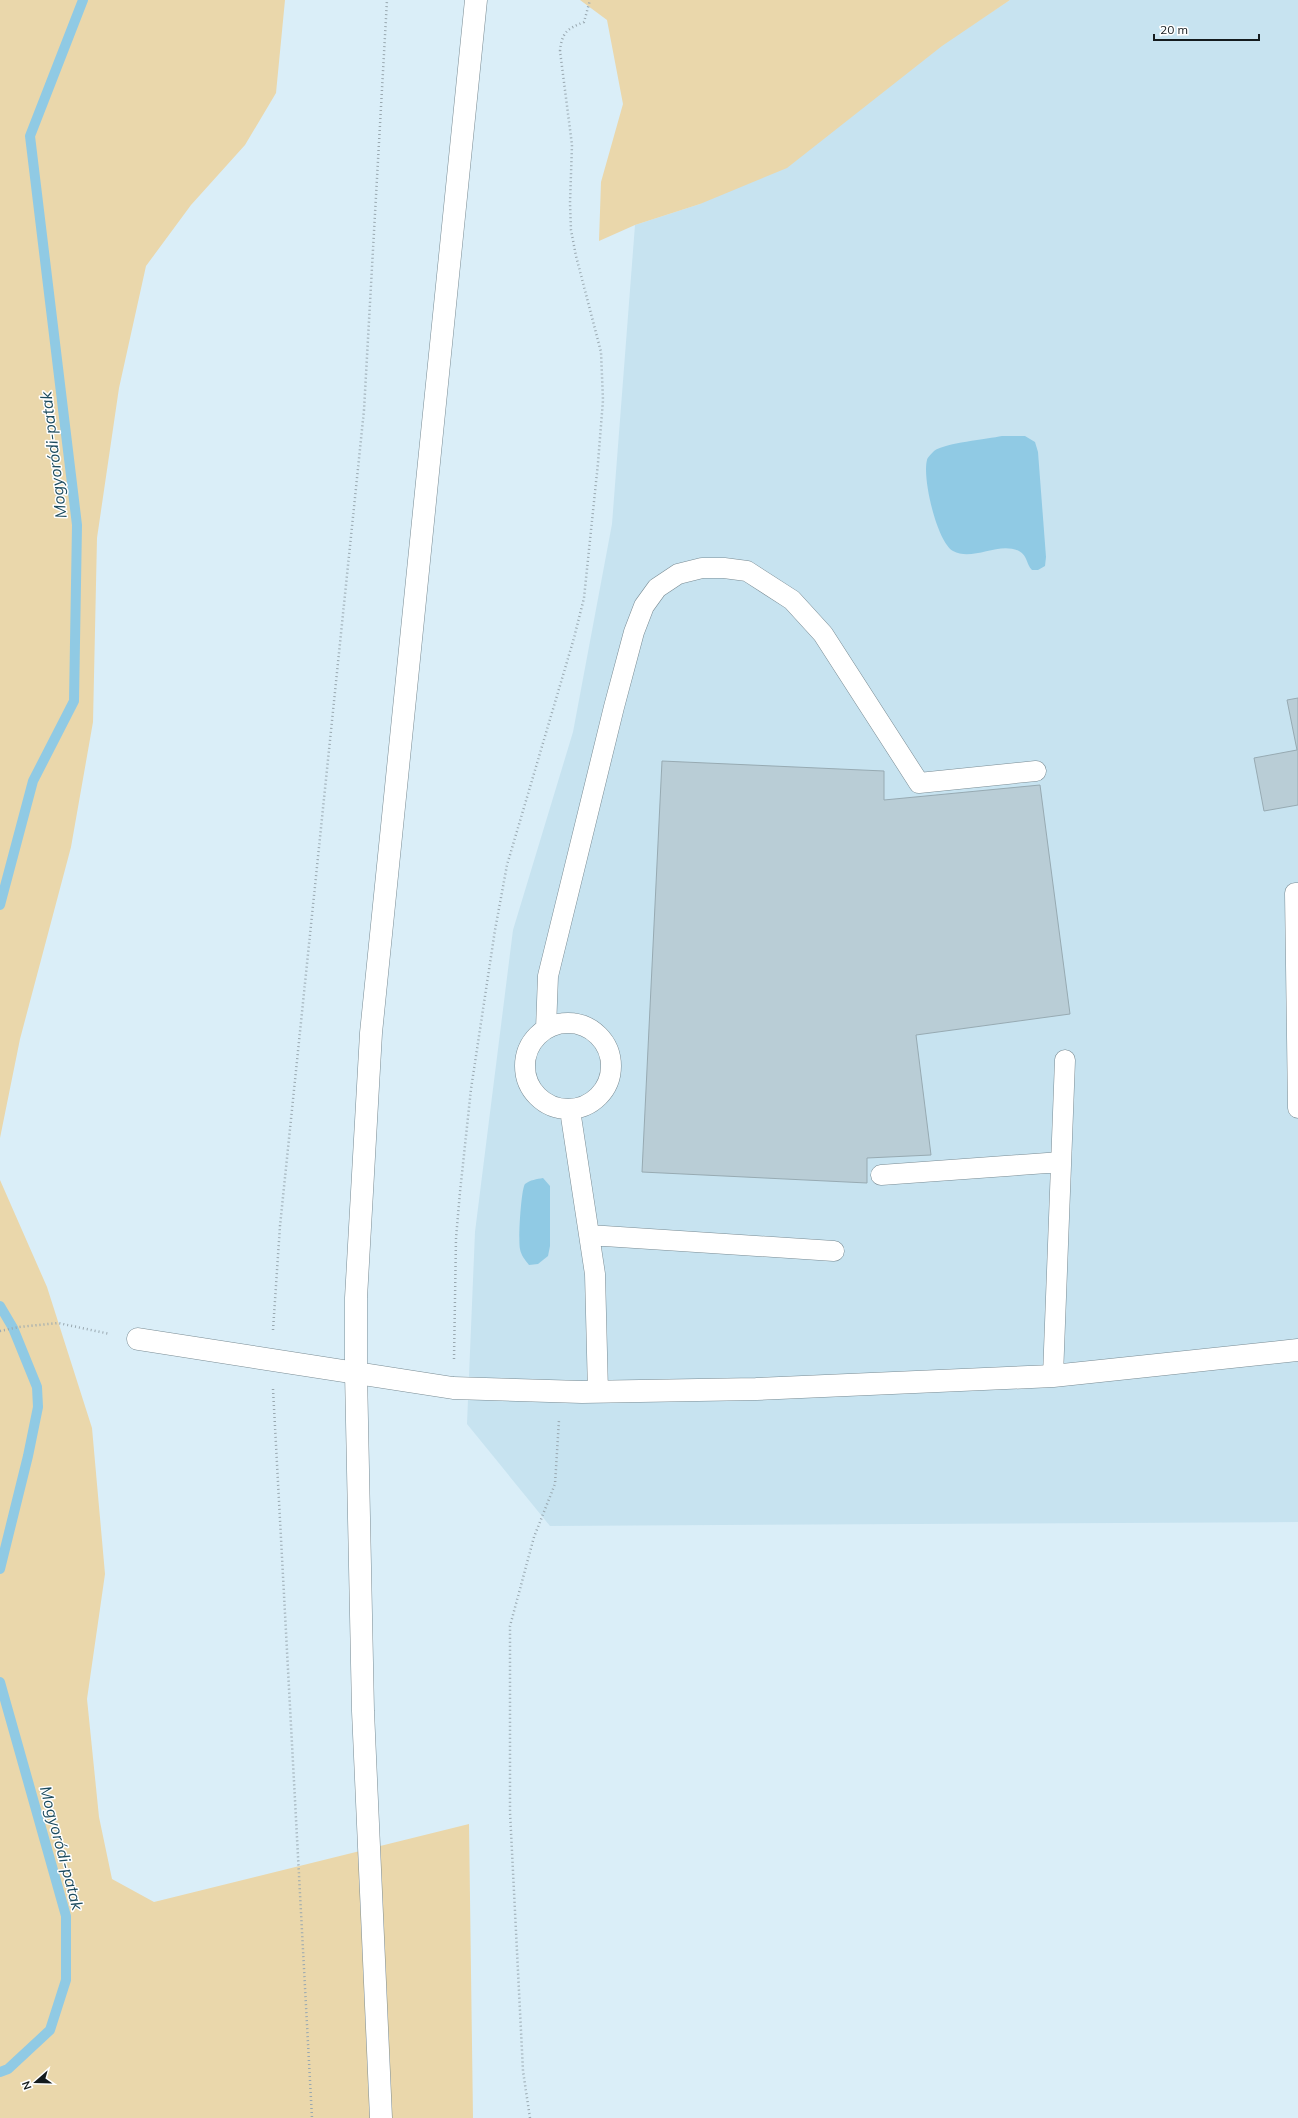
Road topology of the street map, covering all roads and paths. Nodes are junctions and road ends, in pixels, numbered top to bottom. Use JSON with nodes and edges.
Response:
{"nodes":[{"id":1,"x":387,"y":0,"type":"edge"},
{"id":2,"x":476,"y":0,"type":"edge"},
{"id":3,"x":590,"y":0,"type":"edge"},
{"id":4,"x":1036,"y":771,"type":"dead end"},
{"id":5,"x":1298,"y":893,"type":"edge"},
{"id":6,"x":1297,"y":988,"type":"edge"},
{"id":7,"x":546,"y":1029,"type":"junction"},
{"id":8,"x":1065,"y":1060,"type":"dead end"},
{"id":9,"x":1297,"y":1070,"type":"edge"},
{"id":10,"x":1298,"y":1108,"type":"edge"},
{"id":11,"x":570,"y":1110,"type":"junction"},
{"id":12,"x":1061,"y":1162,"type":"junction"},
{"id":13,"x":881,"y":1176,"type":"dead end"},
{"id":14,"x":589,"y":1235,"type":"junction"},
{"id":15,"x":834,"y":1251,"type":"dead end"},
{"id":16,"x":0,"y":1331,"type":"edge"},
{"id":17,"x":138,"y":1339,"type":"joint"},
{"id":18,"x":1298,"y":1350,"type":"edge"},
{"id":19,"x":271,"y":1359,"type":"junction"},
{"id":20,"x":356,"y":1373,"type":"junction"},
{"id":21,"x":1053,"y":1376,"type":"junction"},
{"id":22,"x":453,"y":1388,"type":"junction"},
{"id":23,"x":560,"y":1391,"type":"junction"},
{"id":24,"x":598,"y":1392,"type":"junction"},
{"id":25,"x":312,"y":2118,"type":"edge"},
{"id":26,"x":381,"y":2118,"type":"edge"},
{"id":27,"x":530,"y":2118,"type":"edge"}],
"edges":[{"from":1,"to":19,"type":"path"},
{"from":2,"to":20,"type":"main road"},
{"from":3,"to":22,"type":"path"},
{"from":4,"to":7,"type":"lane"},
{"from":5,"to":6,"type":"lane"},
{"from":6,"to":9,"type":"lane"},
{"from":7,"to":11,"type":"lane"},
{"from":7,"to":11,"type":"lane"},
{"from":8,"to":12,"type":"lane"},
{"from":9,"to":10,"type":"lane"},
{"from":11,"to":14,"type":"lane"},
{"from":12,"to":13,"type":"lane"},
{"from":12,"to":21,"type":"lane"},
{"from":14,"to":15,"type":"lane"},
{"from":14,"to":24,"type":"lane"},
{"from":16,"to":17,"type":"path"},
{"from":17,"to":19,"type":"main road"},
{"from":18,"to":21,"type":"main road"},
{"from":19,"to":20,"type":"main road"},
{"from":19,"to":25,"type":"path"},
{"from":20,"to":22,"type":"main road"},
{"from":20,"to":26,"type":"main road"},
{"from":21,"to":24,"type":"main road"},
{"from":22,"to":23,"type":"main road"},
{"from":23,"to":24,"type":"main road"},
{"from":23,"to":27,"type":"path"}]}
